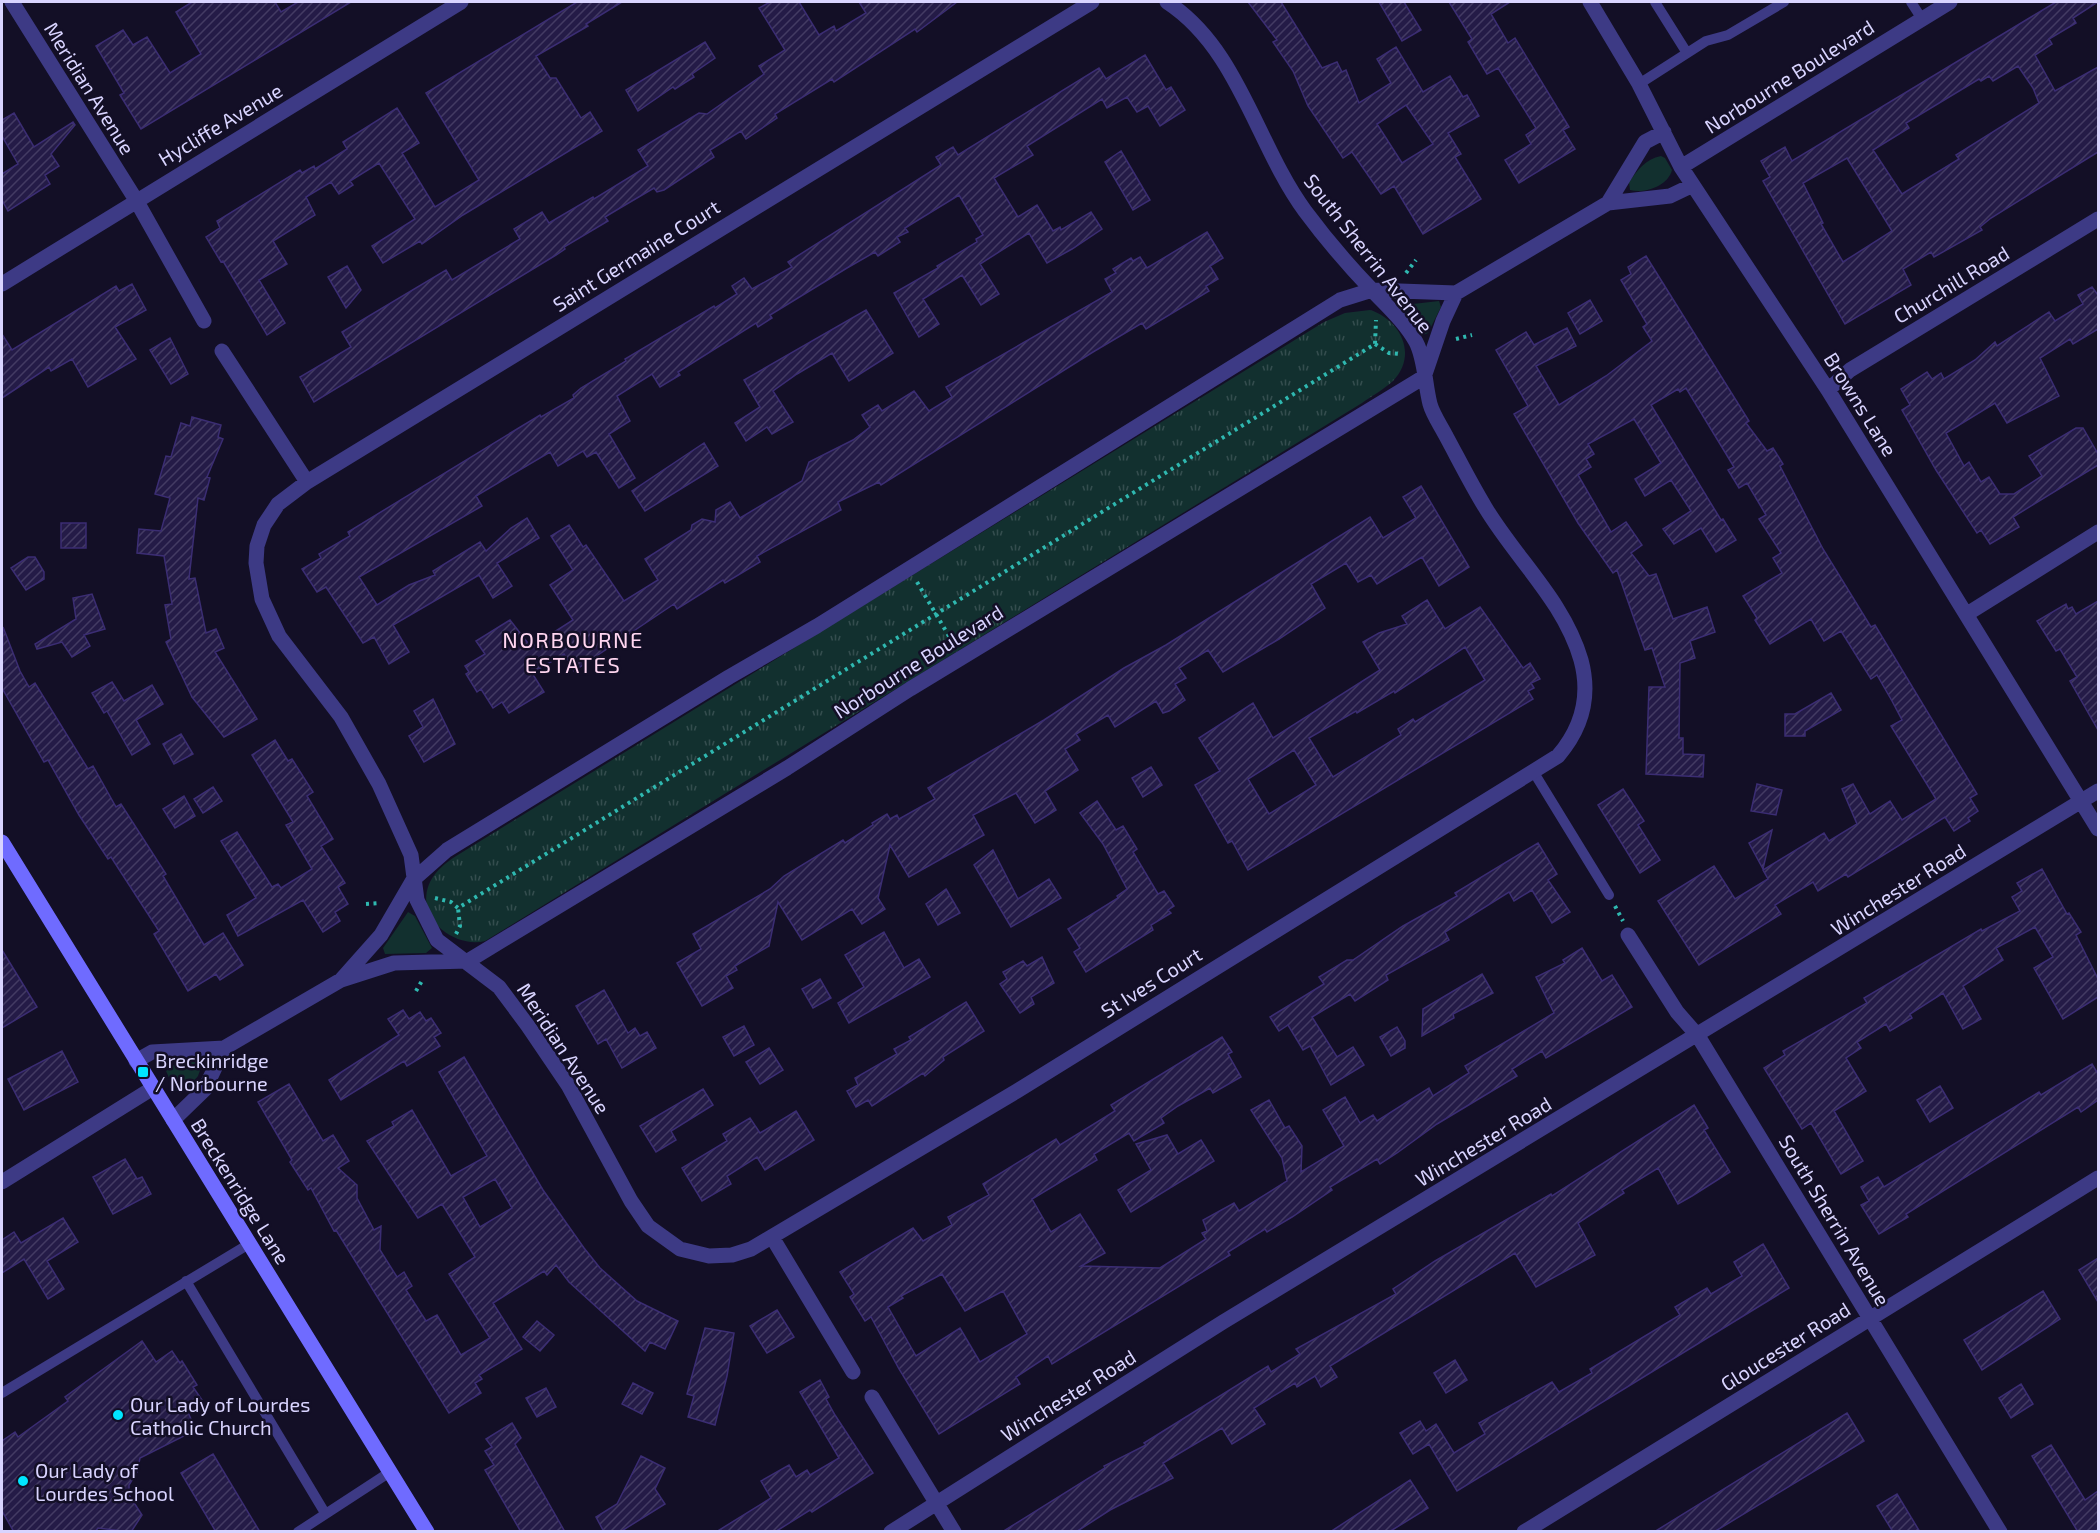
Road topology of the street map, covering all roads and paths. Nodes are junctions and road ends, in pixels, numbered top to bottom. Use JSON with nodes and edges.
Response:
{"nodes":[{"id":1,"x":12,"y":2,"type":"edge"},
{"id":2,"x":461,"y":2,"type":"edge"},
{"id":3,"x":1092,"y":2,"type":"edge"},
{"id":4,"x":1167,"y":2,"type":"edge"},
{"id":5,"x":1590,"y":2,"type":"edge"},
{"id":6,"x":1655,"y":2,"type":"edge"},
{"id":7,"x":1784,"y":2,"type":"edge"},
{"id":8,"x":1911,"y":2,"type":"edge"},
{"id":9,"x":1950,"y":2,"type":"edge"},
{"id":10,"x":1069,"y":7,"type":"edge"},
{"id":11,"x":1922,"y":19,"type":"junction"},
{"id":12,"x":1687,"y":53,"type":"junction"},
{"id":13,"x":1639,"y":84,"type":"junction"},
{"id":14,"x":1664,"y":132,"type":"junction"},
{"id":15,"x":1681,"y":167,"type":"junction"},
{"id":16,"x":1693,"y":185,"type":"junction"},
{"id":17,"x":136,"y":200,"type":"junction"},
{"id":18,"x":1608,"y":203,"type":"junction"},
{"id":19,"x":2098,"y":219,"type":"edge"},
{"id":20,"x":2,"y":284,"type":"edge"},
{"id":21,"x":1372,"y":290,"type":"junction"},
{"id":22,"x":1456,"y":293,"type":"junction"},
{"id":23,"x":1378,"y":314,"type":"dead end"},
{"id":24,"x":204,"y":321,"type":"dead end"},
{"id":25,"x":1375,"y":344,"type":"junction"},
{"id":26,"x":222,"y":351,"type":"dead end"},
{"id":27,"x":1404,"y":354,"type":"dead end"},
{"id":28,"x":1424,"y":377,"type":"junction"},
{"id":29,"x":1828,"y":390,"type":"junction"},
{"id":30,"x":307,"y":482,"type":"junction"},
{"id":31,"x":2098,"y":532,"type":"edge"},
{"id":32,"x":256,"y":563,"type":"joint"},
{"id":33,"x":909,"y":569,"type":"junction"},
{"id":34,"x":936,"y":614,"type":"junction"},
{"id":35,"x":1967,"y":614,"type":"junction"},
{"id":36,"x":962,"y":657,"type":"junction"},
{"id":37,"x":1584,"y":705,"type":"joint"},
{"id":38,"x":1533,"y":771,"type":"junction"},
{"id":39,"x":2098,"y":791,"type":"edge"},
{"id":40,"x":2081,"y":801,"type":"junction"},
{"id":41,"x":2098,"y":829,"type":"edge"},
{"id":42,"x":2,"y":842,"type":"edge"},
{"id":43,"x":413,"y":880,"type":"junction"},
{"id":44,"x":1609,"y":895,"type":"joint"},
{"id":45,"x":428,"y":898,"type":"dead end"},
{"id":46,"x":458,"y":908,"type":"junction"},
{"id":47,"x":1628,"y":935,"type":"joint"},
{"id":48,"x":455,"y":937,"type":"dead end"},
{"id":49,"x":468,"y":961,"type":"junction"},
{"id":50,"x":341,"y":980,"type":"junction"},
{"id":51,"x":1698,"y":1036,"type":"junction"},
{"id":52,"x":224,"y":1048,"type":"junction"},
{"id":53,"x":136,"y":1061,"type":"junction"},
{"id":54,"x":153,"y":1088,"type":"junction"},
{"id":55,"x":173,"y":1120,"type":"junction"},
{"id":56,"x":2098,"y":1178,"type":"edge"},
{"id":57,"x":2,"y":1182,"type":"edge"},
{"id":58,"x":772,"y":1237,"type":"junction"},
{"id":59,"x":249,"y":1244,"type":"junction"},
{"id":60,"x":709,"y":1256,"type":"joint"},
{"id":61,"x":186,"y":1281,"type":"junction"},
{"id":62,"x":1870,"y":1318,"type":"junction"},
{"id":63,"x":853,"y":1372,"type":"dead end"},
{"id":64,"x":2,"y":1394,"type":"edge"},
{"id":65,"x":872,"y":1397,"type":"dead end"},
{"id":66,"x":390,"y":1472,"type":"junction"},
{"id":67,"x":937,"y":1503,"type":"junction"},
{"id":68,"x":325,"y":1513,"type":"junction"},
{"id":69,"x":298,"y":1532,"type":"edge"},
{"id":70,"x":427,"y":1532,"type":"edge"},
{"id":71,"x":891,"y":1532,"type":"edge"},
{"id":72,"x":954,"y":1532,"type":"edge"},
{"id":73,"x":1524,"y":1532,"type":"edge"},
{"id":74,"x":2000,"y":1532,"type":"edge"}],
"edges":[{"from":1,"to":17,"type":"street","name":"Meridian Avenue"},
{"from":2,"to":17,"type":"street","name":"Hycliffe Avenue"},
{"from":3,"to":10,"type":"street"},
{"from":4,"to":21,"type":"street","name":"South Sherrin Avenue"},
{"from":5,"to":13,"type":"street","name":"Browns Lane"},
{"from":6,"to":12,"type":"lane"},
{"from":7,"to":12,"type":"lane"},
{"from":8,"to":11,"type":"lane"},
{"from":9,"to":11,"type":"street","name":"Norbourne Boulevard"},
{"from":10,"to":30,"type":"street","name":"Saint Germaine Court"},
{"from":11,"to":15,"type":"street","name":"Norbourne Boulevard"},
{"from":12,"to":13,"type":"lane"},
{"from":13,"to":14,"type":"street","name":"Browns Lane"},
{"from":14,"to":15,"type":"street","name":"Browns Lane"},
{"from":14,"to":18,"type":"street"},
{"from":15,"to":16,"type":"street","name":"Browns Lane"},
{"from":16,"to":18,"type":"street"},
{"from":16,"to":29,"type":"street","name":"Browns Lane"},
{"from":17,"to":20,"type":"street","name":"Hycliffe Avenue"},
{"from":17,"to":24,"type":"street","name":"Meridian Avenue"},
{"from":18,"to":22,"type":"street"},
{"from":19,"to":29,"type":"street","name":"Churchill Road"},
{"from":21,"to":22,"type":"street","name":"Norbourne Boulevard"},
{"from":21,"to":28,"type":"street","name":"South Sherrin Avenue"},
{"from":21,"to":33,"type":"street","name":"Norbourne Boulevard"},
{"from":22,"to":28,"type":"street"},
{"from":23,"to":25,"type":"path"},
{"from":25,"to":27,"type":"path"},
{"from":25,"to":34,"type":"path"},
{"from":26,"to":30,"type":"street"},
{"from":28,"to":36,"type":"street","name":"Norbourne Boulevard"},
{"from":28,"to":37,"type":"street","name":"South Sherrin Avenue"},
{"from":29,"to":35,"type":"street","name":"Browns Lane"},
{"from":30,"to":32,"type":"street","name":"Saint Germaine Court"},
{"from":31,"to":35,"type":"street"},
{"from":32,"to":43,"type":"street","name":"Meridian Avenue"},
{"from":33,"to":34,"type":"path"},
{"from":33,"to":43,"type":"street","name":"Norbourne Boulevard"},
{"from":34,"to":36,"type":"path"},
{"from":34,"to":46,"type":"path"},
{"from":35,"to":40,"type":"street","name":"Browns Lane"},
{"from":36,"to":49,"type":"street","name":"Norbourne Boulevard"},
{"from":37,"to":38,"type":"street","name":"St Ives Court"},
{"from":38,"to":44,"type":"lane"},
{"from":38,"to":58,"type":"street","name":"St Ives Court"},
{"from":39,"to":40,"type":"street","name":"Winchester Road"},
{"from":40,"to":41,"type":"street","name":"Browns Lane"},
{"from":40,"to":51,"type":"street","name":"Winchester Road"},
{"from":42,"to":53,"type":"main road","name":"Breckenridge Lane"},
{"from":43,"to":49,"type":"street","name":"Meridian Avenue"},
{"from":43,"to":50,"type":"street","name":"Norbourne Boulevard"},
{"from":44,"to":47,"type":"path"},
{"from":45,"to":46,"type":"path"},
{"from":46,"to":48,"type":"path"},
{"from":47,"to":51,"type":"street","name":"South Sherrin Avenue"},
{"from":49,"to":50,"type":"street","name":"Norbourne Boulevard"},
{"from":49,"to":60,"type":"street","name":"Meridian Avenue"},
{"from":50,"to":52,"type":"street","name":"Norbourne Boulevard"},
{"from":51,"to":62,"type":"street","name":"South Sherrin Avenue"},
{"from":51,"to":67,"type":"street","name":"Winchester Road"},
{"from":52,"to":53,"type":"street","name":"Norbourne Boulevard"},
{"from":52,"to":55,"type":"street"},
{"from":53,"to":54,"type":"main road","name":"Breckenridge Lane"},
{"from":54,"to":55,"type":"main road","name":"Breckenridge Lane"},
{"from":54,"to":57,"type":"street"},
{"from":55,"to":59,"type":"main road","name":"Breckenridge Lane"},
{"from":56,"to":62,"type":"street","name":"Gloucester Road"},
{"from":58,"to":60,"type":"street","name":"St Ives Court"},
{"from":58,"to":63,"type":"street"},
{"from":59,"to":61,"type":"lane"},
{"from":59,"to":66,"type":"main road","name":"Breckenridge Lane"},
{"from":61,"to":64,"type":"lane"},
{"from":61,"to":68,"type":"lane"},
{"from":62,"to":73,"type":"street","name":"Gloucester Road"},
{"from":62,"to":74,"type":"street","name":"South Sherrin Avenue"},
{"from":65,"to":67,"type":"street"},
{"from":66,"to":68,"type":"lane"},
{"from":66,"to":70,"type":"main road","name":"Breckenridge Lane"},
{"from":67,"to":71,"type":"street","name":"Winchester Road"},
{"from":67,"to":72,"type":"street"},
{"from":68,"to":69,"type":"lane"}]}
